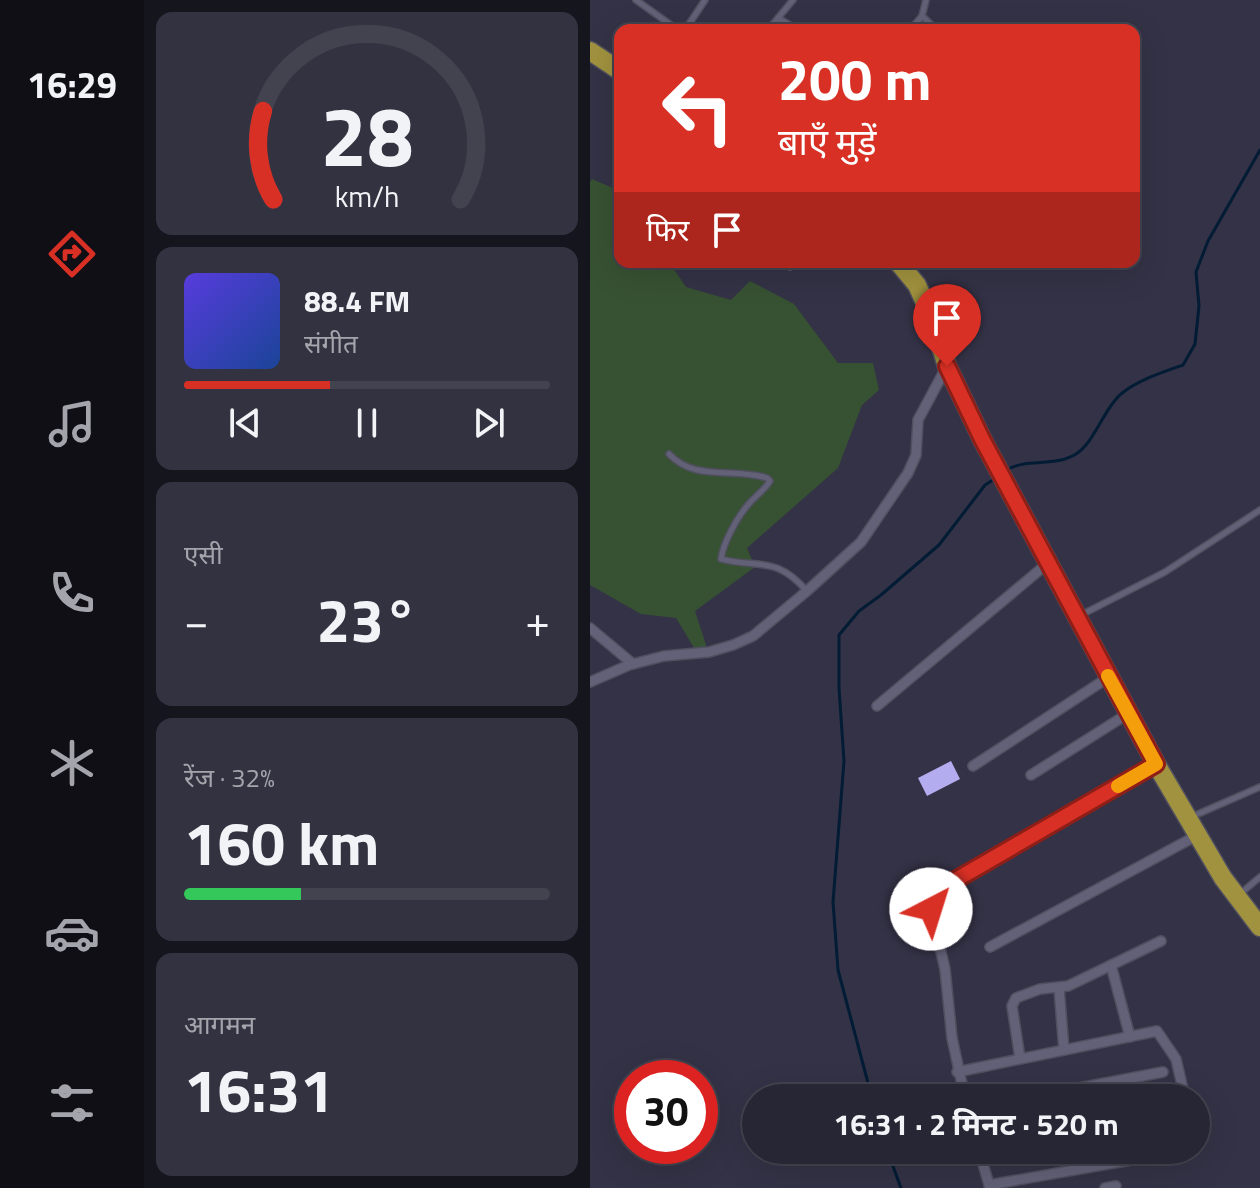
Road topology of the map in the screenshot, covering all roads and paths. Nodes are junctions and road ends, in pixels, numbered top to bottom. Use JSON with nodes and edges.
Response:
{"nodes":[{"id":1,"x":636,"y":0,"type":"edge"},
{"id":2,"x":705,"y":0,"type":"edge"},
{"id":3,"x":793,"y":0,"type":"edge"},
{"id":4,"x":926,"y":0,"type":"edge"},
{"id":5,"x":922,"y":16,"type":"junction"},
{"id":6,"x":778,"y":18,"type":"junction"},
{"id":7,"x":670,"y":24,"type":"edge"},
{"id":8,"x":690,"y":24,"type":"edge"},
{"id":9,"x":773,"y":24,"type":"edge"},
{"id":10,"x":788,"y":24,"type":"edge"},
{"id":11,"x":915,"y":24,"type":"edge"},
{"id":12,"x":931,"y":24,"type":"edge"},
{"id":13,"x":590,"y":51,"type":"edge"},
{"id":14,"x":614,"y":67,"type":"edge"},
{"id":15,"x":903,"y":268,"type":"edge"},
{"id":16,"x":947,"y":366,"type":"junction"},
{"id":17,"x":669,"y":454,"type":"dead end"},
{"id":18,"x":1260,"y":510,"type":"edge"},
{"id":19,"x":1048,"y":563,"type":"junction"},
{"id":20,"x":807,"y":591,"type":"junction"},
{"id":21,"x":1076,"y":617,"type":"junction"},
{"id":22,"x":590,"y":628,"type":"edge"},
{"id":23,"x":633,"y":664,"type":"junction"},
{"id":24,"x":1109,"y":677,"type":"junction"},
{"id":25,"x":590,"y":682,"type":"edge"},
{"id":26,"x":877,"y":706,"type":"dead end"},
{"id":27,"x":1129,"y":713,"type":"junction"},
{"id":28,"x":1156,"y":764,"type":"junction"},
{"id":29,"x":973,"y":766,"type":"dead end"},
{"id":30,"x":1031,"y":775,"type":"dead end"},
{"id":31,"x":1260,"y":787,"type":"edge"},
{"id":32,"x":1191,"y":827,"type":"junction"},
{"id":33,"x":1260,"y":877,"type":"edge"},
{"id":34,"x":1237,"y":897,"type":"junction"},
{"id":35,"x":1260,"y":927,"type":"edge"},
{"id":36,"x":1161,"y":941,"type":"dead end"},
{"id":37,"x":990,"y":947,"type":"dead end"},
{"id":38,"x":1111,"y":965,"type":"junction"},
{"id":39,"x":1059,"y":988,"type":"junction"},
{"id":40,"x":1130,"y":1037,"type":"junction"},
{"id":41,"x":1064,"y":1050,"type":"junction"},
{"id":42,"x":1020,"y":1058,"type":"junction"},
{"id":43,"x":957,"y":1072,"type":"junction"},
{"id":44,"x":1163,"y":1072,"type":"dead end"},
{"id":45,"x":961,"y":1084,"type":"edge"},
{"id":46,"x":1100,"y":1084,"type":"edge"},
{"id":47,"x":1182,"y":1084,"type":"edge"},
{"id":48,"x":983,"y":1164,"type":"edge"},
{"id":49,"x":1110,"y":1164,"type":"edge"},
{"id":50,"x":990,"y":1186,"type":"edge"},
{"id":51,"x":1116,"y":1186,"type":"dead end"},
{"id":52,"x":1105,"y":1188,"type":"edge"}],
"edges":[{"from":1,"to":7,"type":"lane"},
{"from":2,"to":8,"type":"lane"},
{"from":3,"to":6,"type":"lane"},
{"from":4,"to":5,"type":"lane"},
{"from":5,"to":11,"type":"lane"},
{"from":5,"to":12,"type":"lane"},
{"from":6,"to":9,"type":"lane"},
{"from":6,"to":10,"type":"lane"},
{"from":13,"to":14,"type":"highway"},
{"from":15,"to":16,"type":"highway"},
{"from":16,"to":19,"type":"highway"},
{"from":16,"to":20,"type":"street"},
{"from":17,"to":20,"type":"lane"},
{"from":18,"to":21,"type":"lane"},
{"from":19,"to":21,"type":"highway"},
{"from":19,"to":26,"type":"street"},
{"from":20,"to":23,"type":"street"},
{"from":21,"to":24,"type":"highway"},
{"from":22,"to":23,"type":"street"},
{"from":23,"to":25,"type":"street"},
{"from":24,"to":27,"type":"highway"},
{"from":24,"to":29,"type":"street"},
{"from":27,"to":28,"type":"highway"},
{"from":27,"to":30,"type":"street"},
{"from":28,"to":32,"type":"highway"},
{"from":28,"to":43,"type":"street"},
{"from":31,"to":32,"type":"lane"},
{"from":32,"to":34,"type":"highway"},
{"from":32,"to":37,"type":"street"},
{"from":33,"to":34,"type":"lane"},
{"from":34,"to":35,"type":"highway"},
{"from":36,"to":38,"type":"street"},
{"from":38,"to":39,"type":"street"},
{"from":38,"to":40,"type":"street"},
{"from":39,"to":41,"type":"street"},
{"from":39,"to":42,"type":"street"},
{"from":40,"to":41,"type":"street"},
{"from":40,"to":47,"type":"street"},
{"from":41,"to":42,"type":"street"},
{"from":42,"to":43,"type":"street"},
{"from":43,"to":45,"type":"street"},
{"from":44,"to":46,"type":"street"},
{"from":48,"to":50,"type":"street"},
{"from":49,"to":50,"type":"street"},
{"from":51,"to":52,"type":"street"}]}
